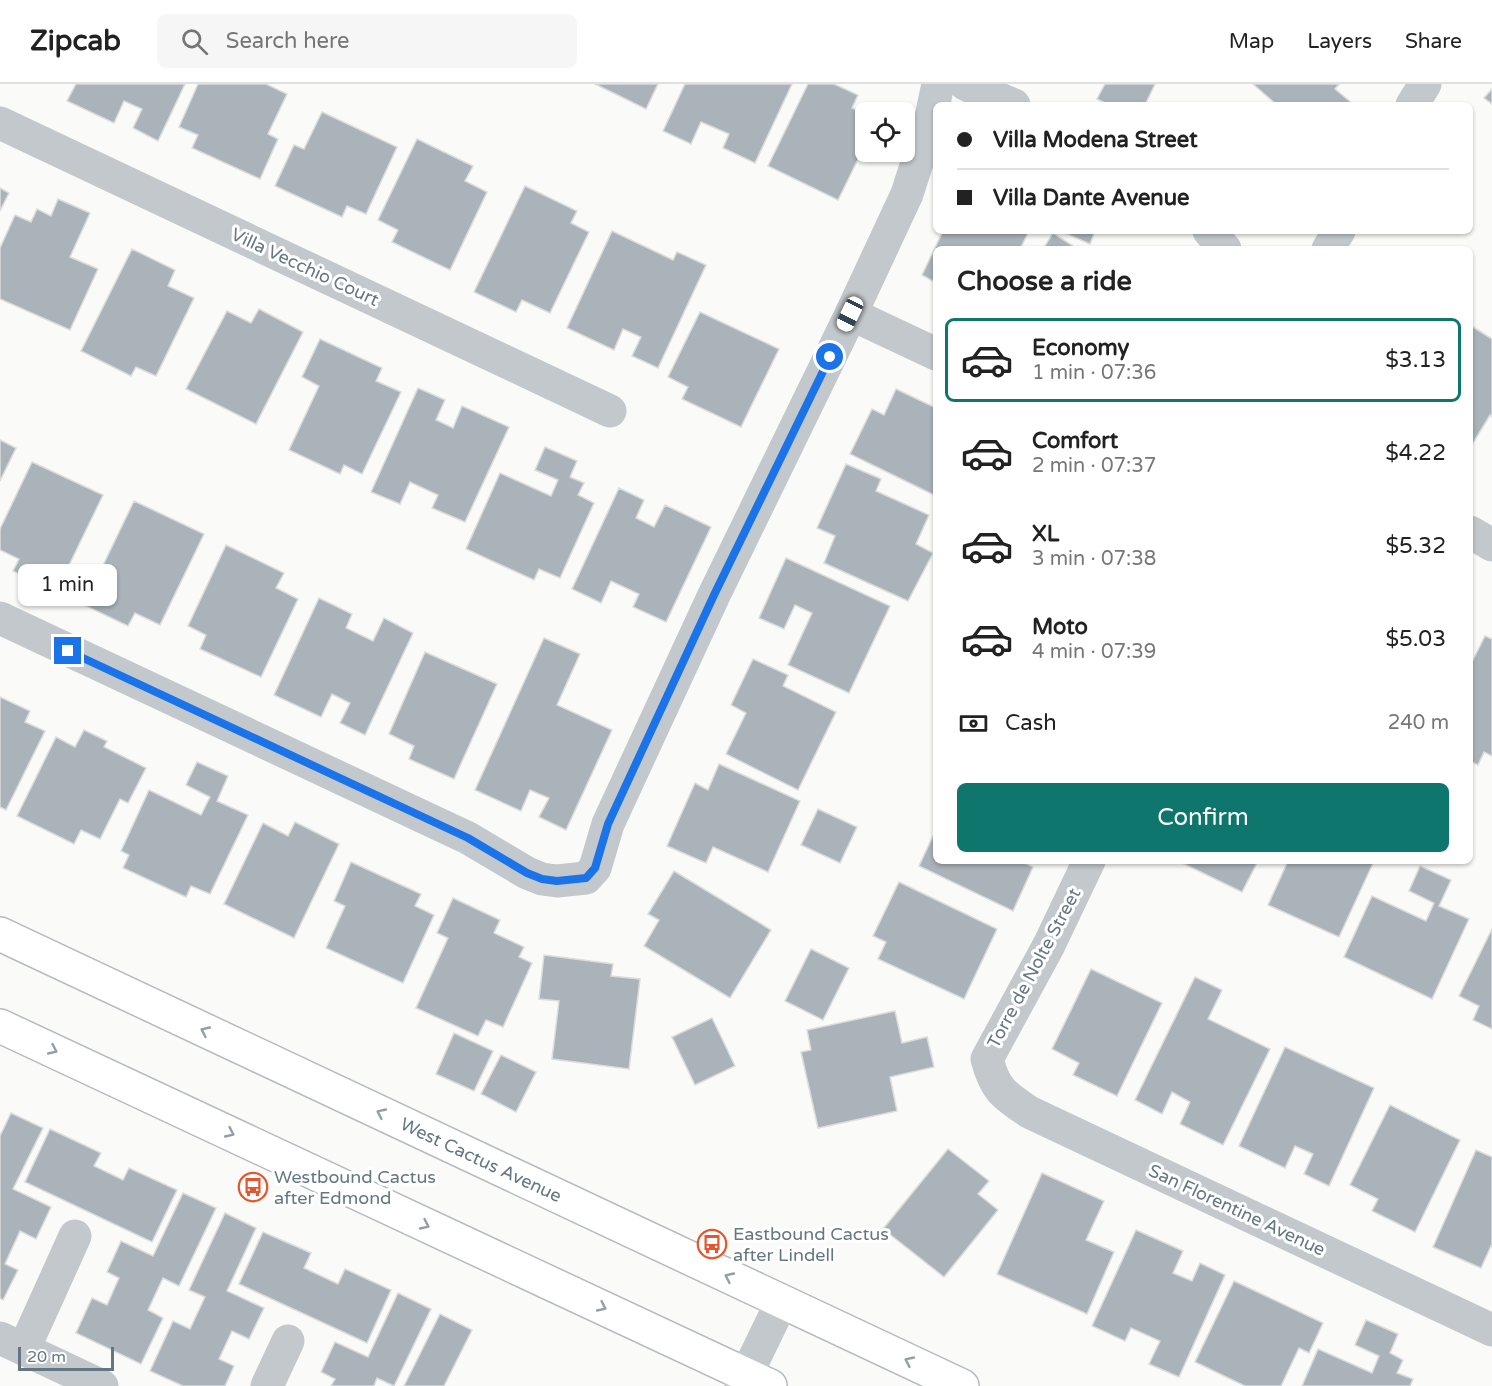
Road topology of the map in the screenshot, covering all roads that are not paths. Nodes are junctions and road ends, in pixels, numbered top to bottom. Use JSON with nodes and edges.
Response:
{"nodes":[{"id":1,"x":938,"y":84,"type":"edge"},
{"id":2,"x":965,"y":84,"type":"edge"},
{"id":3,"x":1425,"y":84,"type":"edge"},
{"id":4,"x":934,"y":102,"type":"edge"},
{"id":5,"x":1007,"y":102,"type":"edge"},
{"id":6,"x":1414,"y":102,"type":"edge"},
{"id":7,"x":933,"y":108,"type":"edge"},
{"id":8,"x":0,"y":123,"type":"edge"},
{"id":9,"x":1212,"y":234,"type":"edge"},
{"id":10,"x":1222,"y":246,"type":"edge"},
{"id":11,"x":850,"y":314,"type":"junction"},
{"id":12,"x":933,"y":353,"type":"edge"},
{"id":13,"x":610,"y":411,"type":"dead end"},
{"id":14,"x":1473,"y":534,"type":"edge"},
{"id":15,"x":1492,"y":545,"type":"edge"},
{"id":16,"x":0,"y":618,"type":"edge"},
{"id":17,"x":1088,"y":864,"type":"edge"},
{"id":18,"x":0,"y":934,"type":"edge"},
{"id":19,"x":0,"y":1026,"type":"edge"},
{"id":20,"x":991,"y":1076,"type":"joint"},
{"id":21,"x":75,"y":1236,"type":"dead end"},
{"id":22,"x":782,"y":1301,"type":"junction"},
{"id":23,"x":1492,"y":1330,"type":"edge"},
{"id":24,"x":288,"y":1341,"type":"dead end"},
{"id":25,"x":12,"y":1344,"type":"edge"},
{"id":26,"x":753,"y":1382,"type":"edge"},
{"id":27,"x":102,"y":1386,"type":"edge"},
{"id":28,"x":267,"y":1386,"type":"edge"},
{"id":29,"x":962,"y":1386,"type":"edge"}],
"edges":[{"from":1,"to":4,"type":"street"},
{"from":2,"to":5,"type":"street"},
{"from":3,"to":6,"type":"street"},
{"from":7,"to":11,"type":"street"},
{"from":8,"to":13,"type":"street","name":"Villa Vecchio Court"},
{"from":9,"to":10,"type":"street"},
{"from":11,"to":12,"type":"street"},
{"from":11,"to":16,"type":"street"},
{"from":14,"to":15,"type":"street"},
{"from":17,"to":20,"type":"street","name":"Torre de Nolte Street"},
{"from":22,"to":18,"type":"main road","name":"West Cactus Avenue","one_way":true},
{"from":19,"to":26,"type":"main road","one_way":true},
{"from":20,"to":23,"type":"street","name":"San Florentine Avenue"},
{"from":21,"to":25,"type":"street"},
{"from":22,"to":26,"type":"street"},
{"from":29,"to":22,"type":"main road","name":"West Cactus Avenue","one_way":true},
{"from":24,"to":28,"type":"street"},
{"from":25,"to":27,"type":"street"}]}
